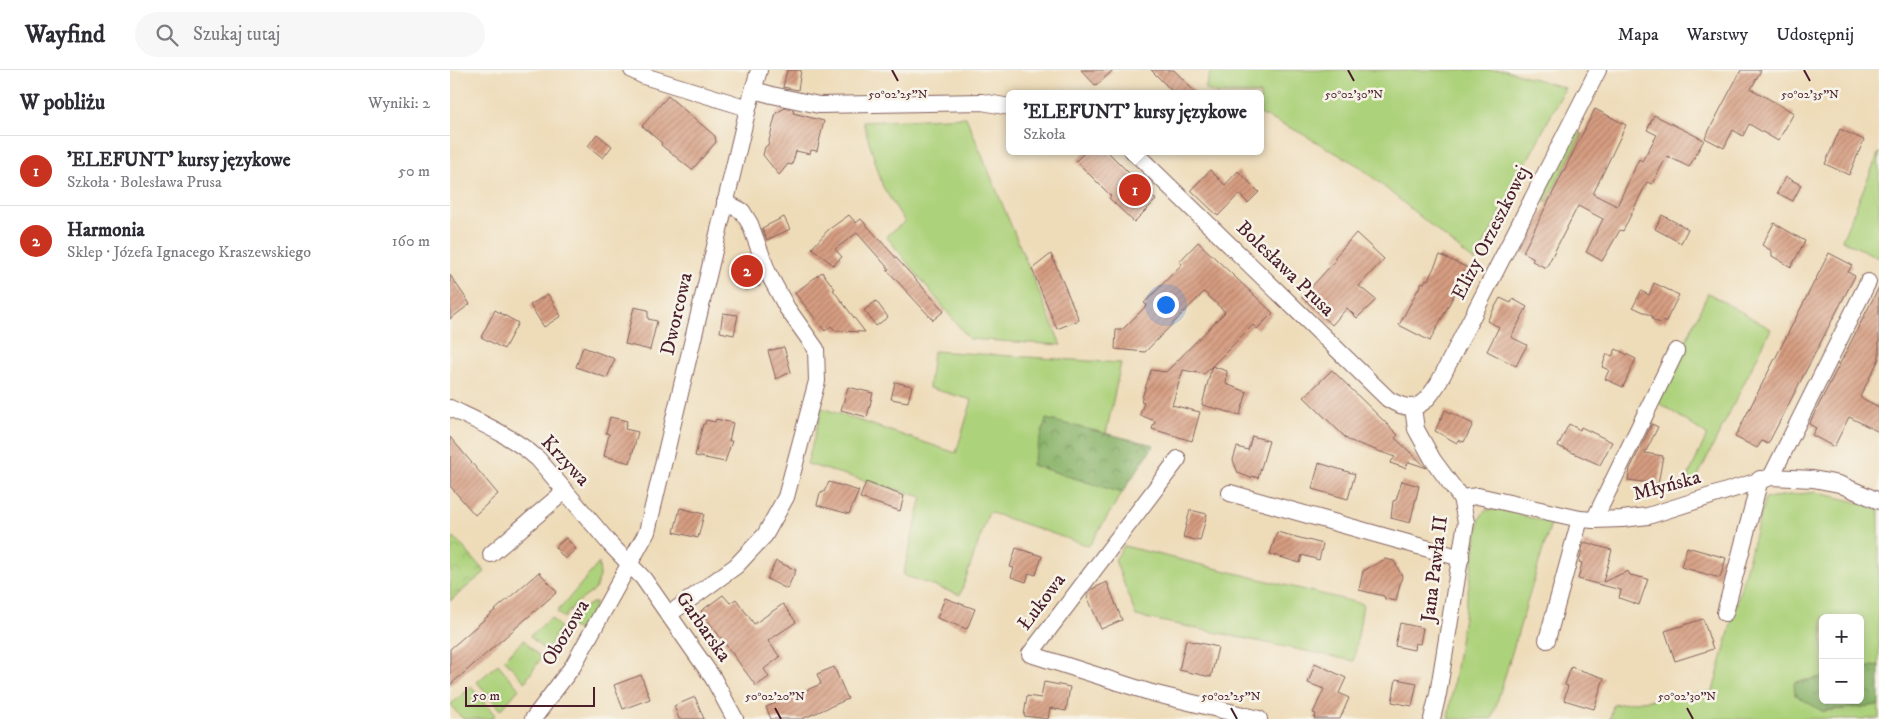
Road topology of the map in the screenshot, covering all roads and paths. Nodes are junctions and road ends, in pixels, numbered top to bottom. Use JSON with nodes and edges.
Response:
{"nodes":[{"id":1,"x":632,"y":70,"type":"edge"},
{"id":2,"x":759,"y":70,"type":"edge"},
{"id":3,"x":1598,"y":70,"type":"edge"},
{"id":4,"x":754,"y":90,"type":"junction"},
{"id":5,"x":1006,"y":106,"type":"edge"},
{"id":6,"x":748,"y":108,"type":"junction"},
{"id":7,"x":1137,"y":155,"type":"edge"},
{"id":8,"x":725,"y":202,"type":"junction"},
{"id":9,"x":1868,"y":282,"type":"dead end"},
{"id":10,"x":1676,"y":351,"type":"dead end"},
{"id":11,"x":450,"y":408,"type":"edge"},
{"id":12,"x":1413,"y":408,"type":"junction"},
{"id":13,"x":1178,"y":459,"type":"dead end"},
{"id":14,"x":1766,"y":478,"type":"junction"},
{"id":15,"x":565,"y":491,"type":"junction"},
{"id":16,"x":1230,"y":493,"type":"dead end"},
{"id":17,"x":1461,"y":498,"type":"junction"},
{"id":18,"x":1879,"y":501,"type":"edge"},
{"id":19,"x":1587,"y":520,"type":"junction"},
{"id":20,"x":491,"y":554,"type":"dead end"},
{"id":21,"x":1461,"y":558,"type":"junction"},
{"id":22,"x":630,"y":566,"type":"junction"},
{"id":23,"x":1725,"y":613,"type":"dead end"},
{"id":24,"x":668,"y":615,"type":"junction"},
{"id":25,"x":1547,"y":640,"type":"dead end"},
{"id":26,"x":533,"y":719,"type":"edge"},
{"id":27,"x":734,"y":719,"type":"edge"},
{"id":28,"x":1259,"y":719,"type":"edge"},
{"id":29,"x":1432,"y":719,"type":"edge"}],
"edges":[{"from":1,"to":6,"type":"street"},
{"from":2,"to":4,"type":"street","name":"Dworcowa"},
{"from":3,"to":12,"type":"street","name":"Elizy Orzeszkowej"},
{"from":4,"to":5,"type":"street"},
{"from":4,"to":6,"type":"street","name":"Dworcowa"},
{"from":6,"to":8,"type":"street","name":"Dworcowa"},
{"from":7,"to":12,"type":"street","name":"Bolesława Prusa"},
{"from":8,"to":22,"type":"street","name":"Dworcowa"},
{"from":8,"to":24,"type":"street"},
{"from":9,"to":14,"type":"street"},
{"from":10,"to":19,"type":"street"},
{"from":11,"to":15,"type":"street","name":"Krzywa"},
{"from":12,"to":17,"type":"street","name":"Jana Pawła II"},
{"from":13,"to":28,"type":"street","name":"Łukowa"},
{"from":14,"to":18,"type":"street","name":"Młyńska"},
{"from":14,"to":19,"type":"street","name":"Młyńska"},
{"from":14,"to":23,"type":"street"},
{"from":15,"to":20,"type":"street"},
{"from":15,"to":22,"type":"street","name":"Krzywa"},
{"from":16,"to":21,"type":"street"},
{"from":17,"to":19,"type":"street","name":"Młyńska"},
{"from":17,"to":21,"type":"street","name":"Jana Pawła II"},
{"from":19,"to":25,"type":"street"},
{"from":21,"to":29,"type":"street","name":"Jana Pawła II"},
{"from":22,"to":24,"type":"street","name":"Garbarska"},
{"from":22,"to":26,"type":"street","name":"Obozowa"},
{"from":24,"to":27,"type":"street","name":"Garbarska"}]}
